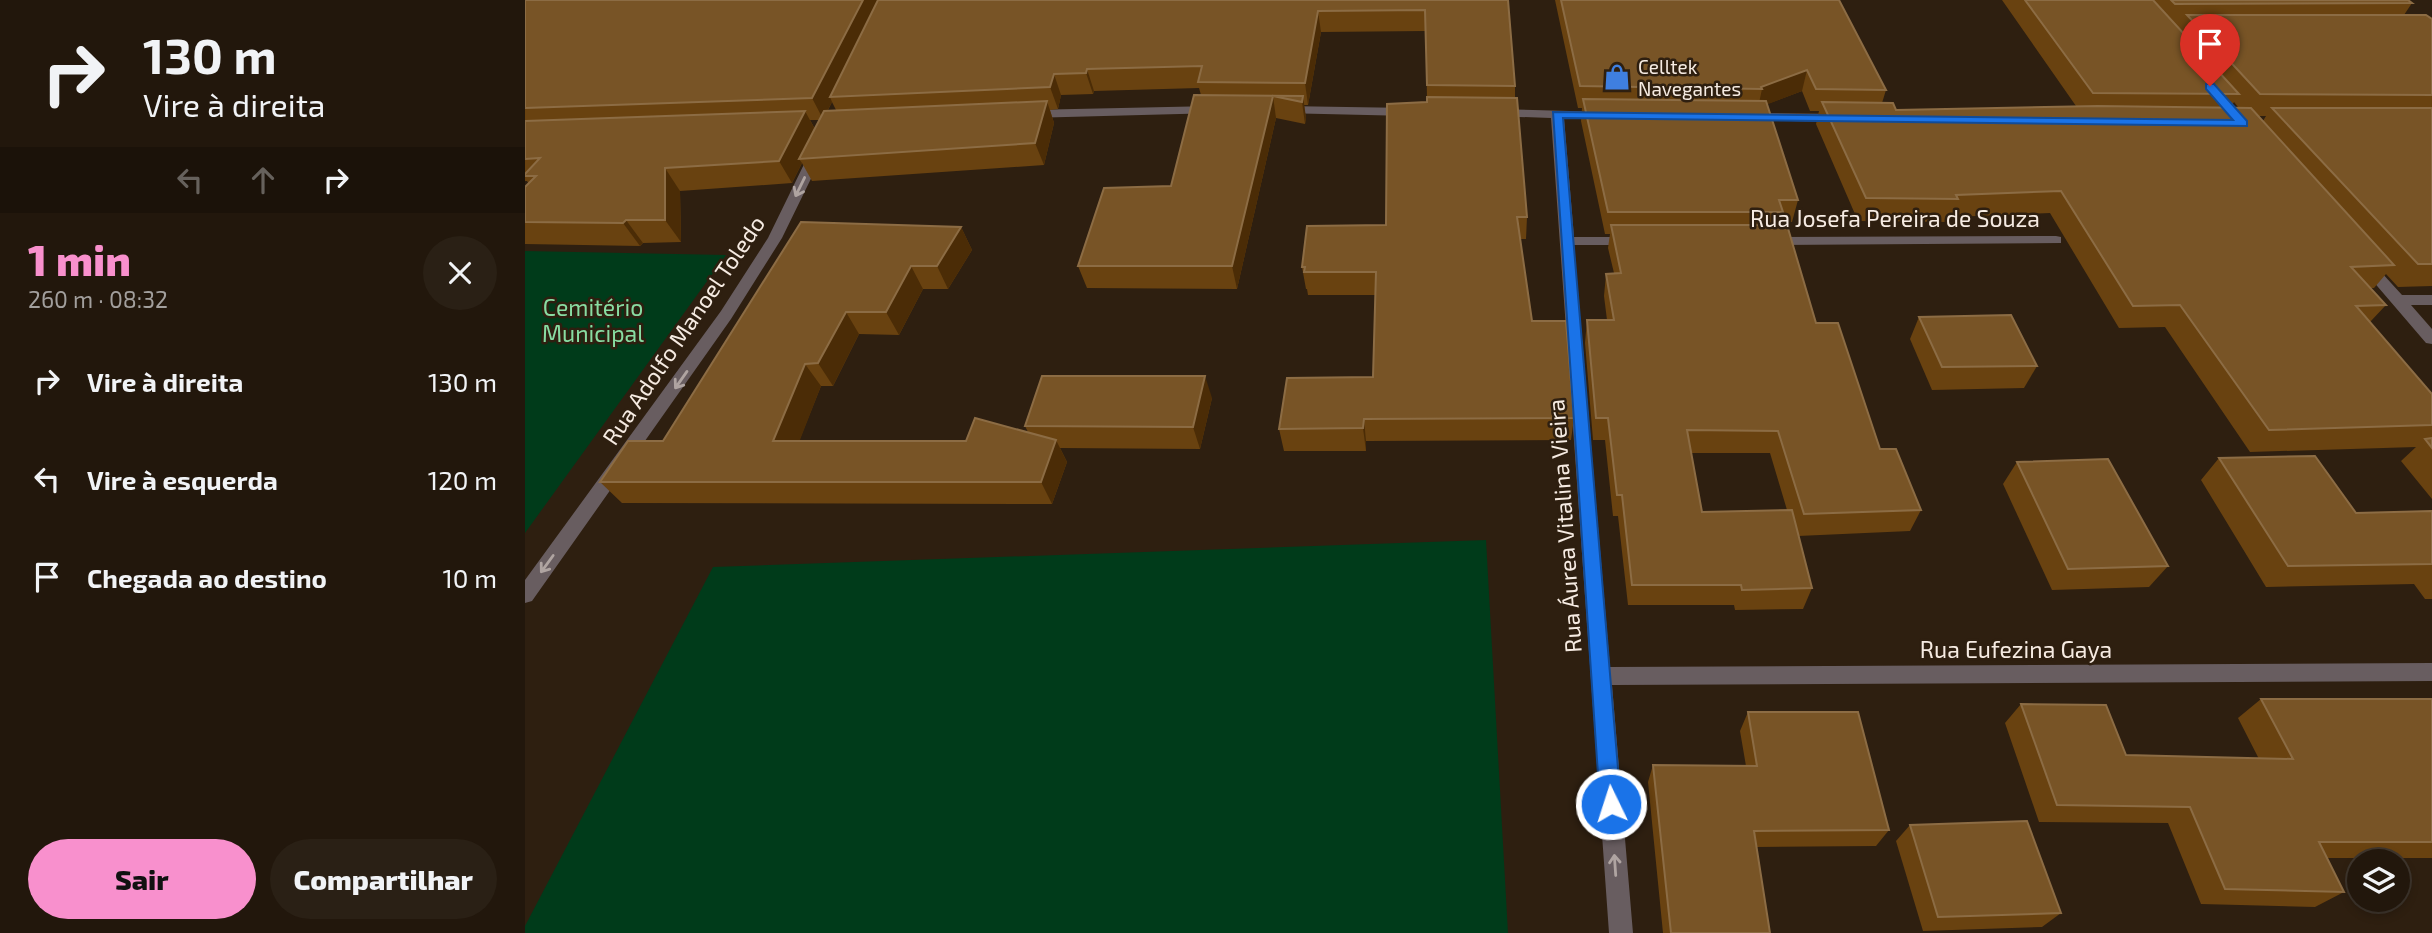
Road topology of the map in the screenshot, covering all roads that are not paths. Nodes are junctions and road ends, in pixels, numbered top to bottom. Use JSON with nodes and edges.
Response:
{"nodes":[{"id":1,"x":1223,"y":110,"type":"edge"},
{"id":2,"x":1272,"y":110,"type":"edge"},
{"id":3,"x":1421,"y":112,"type":"edge"},
{"id":4,"x":1475,"y":113,"type":"edge"},
{"id":5,"x":1557,"y":114,"type":"junction"},
{"id":6,"x":1016,"y":115,"type":"edge"},
{"id":7,"x":1613,"y":115,"type":"edge"},
{"id":8,"x":1739,"y":117,"type":"edge"},
{"id":9,"x":1851,"y":118,"type":"edge"},
{"id":10,"x":825,"y":136,"type":"edge"},
{"id":11,"x":2056,"y":240,"type":"dead end"},
{"id":12,"x":1567,"y":241,"type":"junction"},
{"id":13,"x":1651,"y":241,"type":"edge"},
{"id":14,"x":1749,"y":241,"type":"edge"},
{"id":15,"x":2352,"y":248,"type":"edge"},
{"id":16,"x":2398,"y":300,"type":"junction"},
{"id":17,"x":2432,"y":300,"type":"edge"},
{"id":18,"x":2432,"y":339,"type":"edge"},
{"id":19,"x":525,"y":595,"type":"edge"},
{"id":20,"x":2432,"y":672,"type":"edge"},
{"id":21,"x":1601,"y":676,"type":"junction"},
{"id":22,"x":1621,"y":933,"type":"edge"}],
"edges":[{"from":1,"to":6,"type":"street"},
{"from":2,"to":3,"type":"street"},
{"from":4,"to":5,"type":"street"},
{"from":5,"to":7,"type":"street"},
{"from":5,"to":12,"type":"street","name":"Rua Áurea Vitalina Vieira"},
{"from":8,"to":9,"type":"street"},
{"from":10,"to":19,"type":"street","name":"Rua Adolfo Manoel Toledo","one_way":true},
{"from":11,"to":14,"type":"street","name":"Rua Josefa Pereira de Souza"},
{"from":12,"to":13,"type":"street"},
{"from":12,"to":21,"type":"street","name":"Rua Áurea Vitalina Vieira"},
{"from":15,"to":16,"type":"street"},
{"from":16,"to":17,"type":"street"},
{"from":16,"to":18,"type":"street"},
{"from":20,"to":21,"type":"street","name":"Rua Eufezina Gaya"},
{"from":22,"to":21,"type":"street","name":"Rua Áurea Vitalina Vieira","one_way":true}]}
